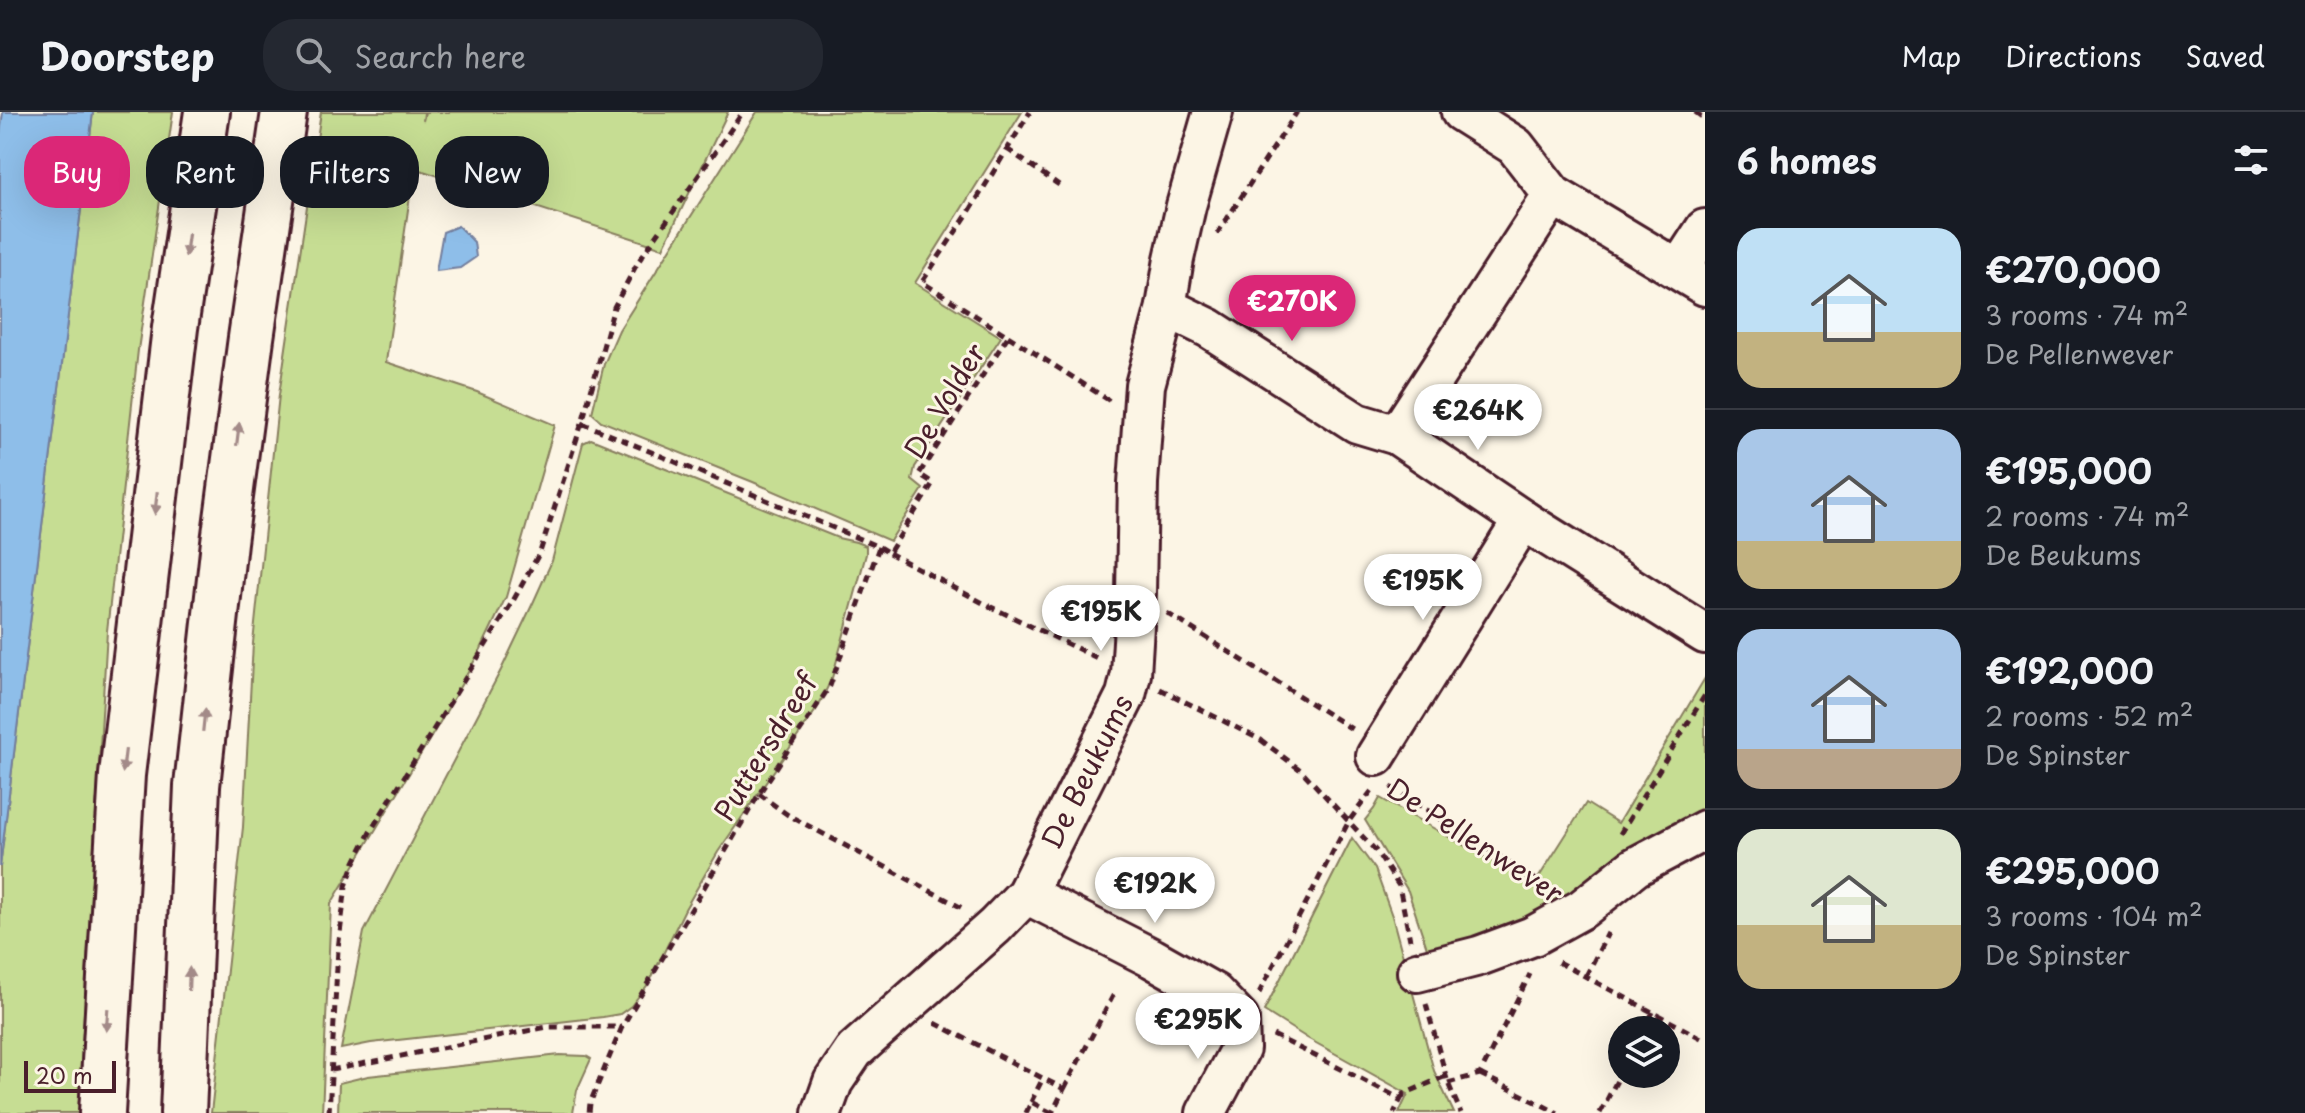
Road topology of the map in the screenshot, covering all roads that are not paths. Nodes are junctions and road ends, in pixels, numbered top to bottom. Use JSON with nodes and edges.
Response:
{"nodes":[{"id":1,"x":207,"y":112,"type":"edge"},
{"id":2,"x":284,"y":112,"type":"edge"},
{"id":3,"x":1213,"y":112,"type":"edge"},
{"id":4,"x":1461,"y":112,"type":"edge"},
{"id":5,"x":1553,"y":195,"type":"junction"},
{"id":6,"x":1705,"y":229,"type":"edge"},
{"id":7,"x":1692,"y":277,"type":"edge"},
{"id":8,"x":1166,"y":307,"type":"junction"},
{"id":9,"x":1397,"y":435,"type":"junction"},
{"id":10,"x":1523,"y":520,"type":"junction"},
{"id":11,"x":1705,"y":634,"type":"edge"},
{"id":12,"x":1373,"y":757,"type":"road end"},
{"id":13,"x":1705,"y":830,"type":"edge"},
{"id":14,"x":1026,"y":894,"type":"junction"},
{"id":15,"x":1417,"y":972,"type":"road end"},
{"id":16,"x":102,"y":1113,"type":"edge"},
{"id":17,"x":183,"y":1113,"type":"edge"},
{"id":18,"x":822,"y":1113,"type":"edge"},
{"id":19,"x":1206,"y":1113,"type":"edge"}],
"edges":[{"from":1,"to":16,"type":"highway","one_way":true},
{"from":17,"to":2,"type":"highway","one_way":true},
{"from":3,"to":8,"type":"street","name":"De Beukums"},
{"from":4,"to":5,"type":"street"},
{"from":5,"to":7,"type":"street"},
{"from":5,"to":9,"type":"street"},
{"from":6,"to":7,"type":"street"},
{"from":8,"to":9,"type":"street"},
{"from":8,"to":14,"type":"street","name":"De Beukums"},
{"from":9,"to":10,"type":"street"},
{"from":10,"to":11,"type":"street"},
{"from":10,"to":12,"type":"street","name":"De Pellenwever"},
{"from":13,"to":15,"type":"street"},
{"from":14,"to":18,"type":"street","name":"De Beukums"},
{"from":14,"to":19,"type":"street"}]}
